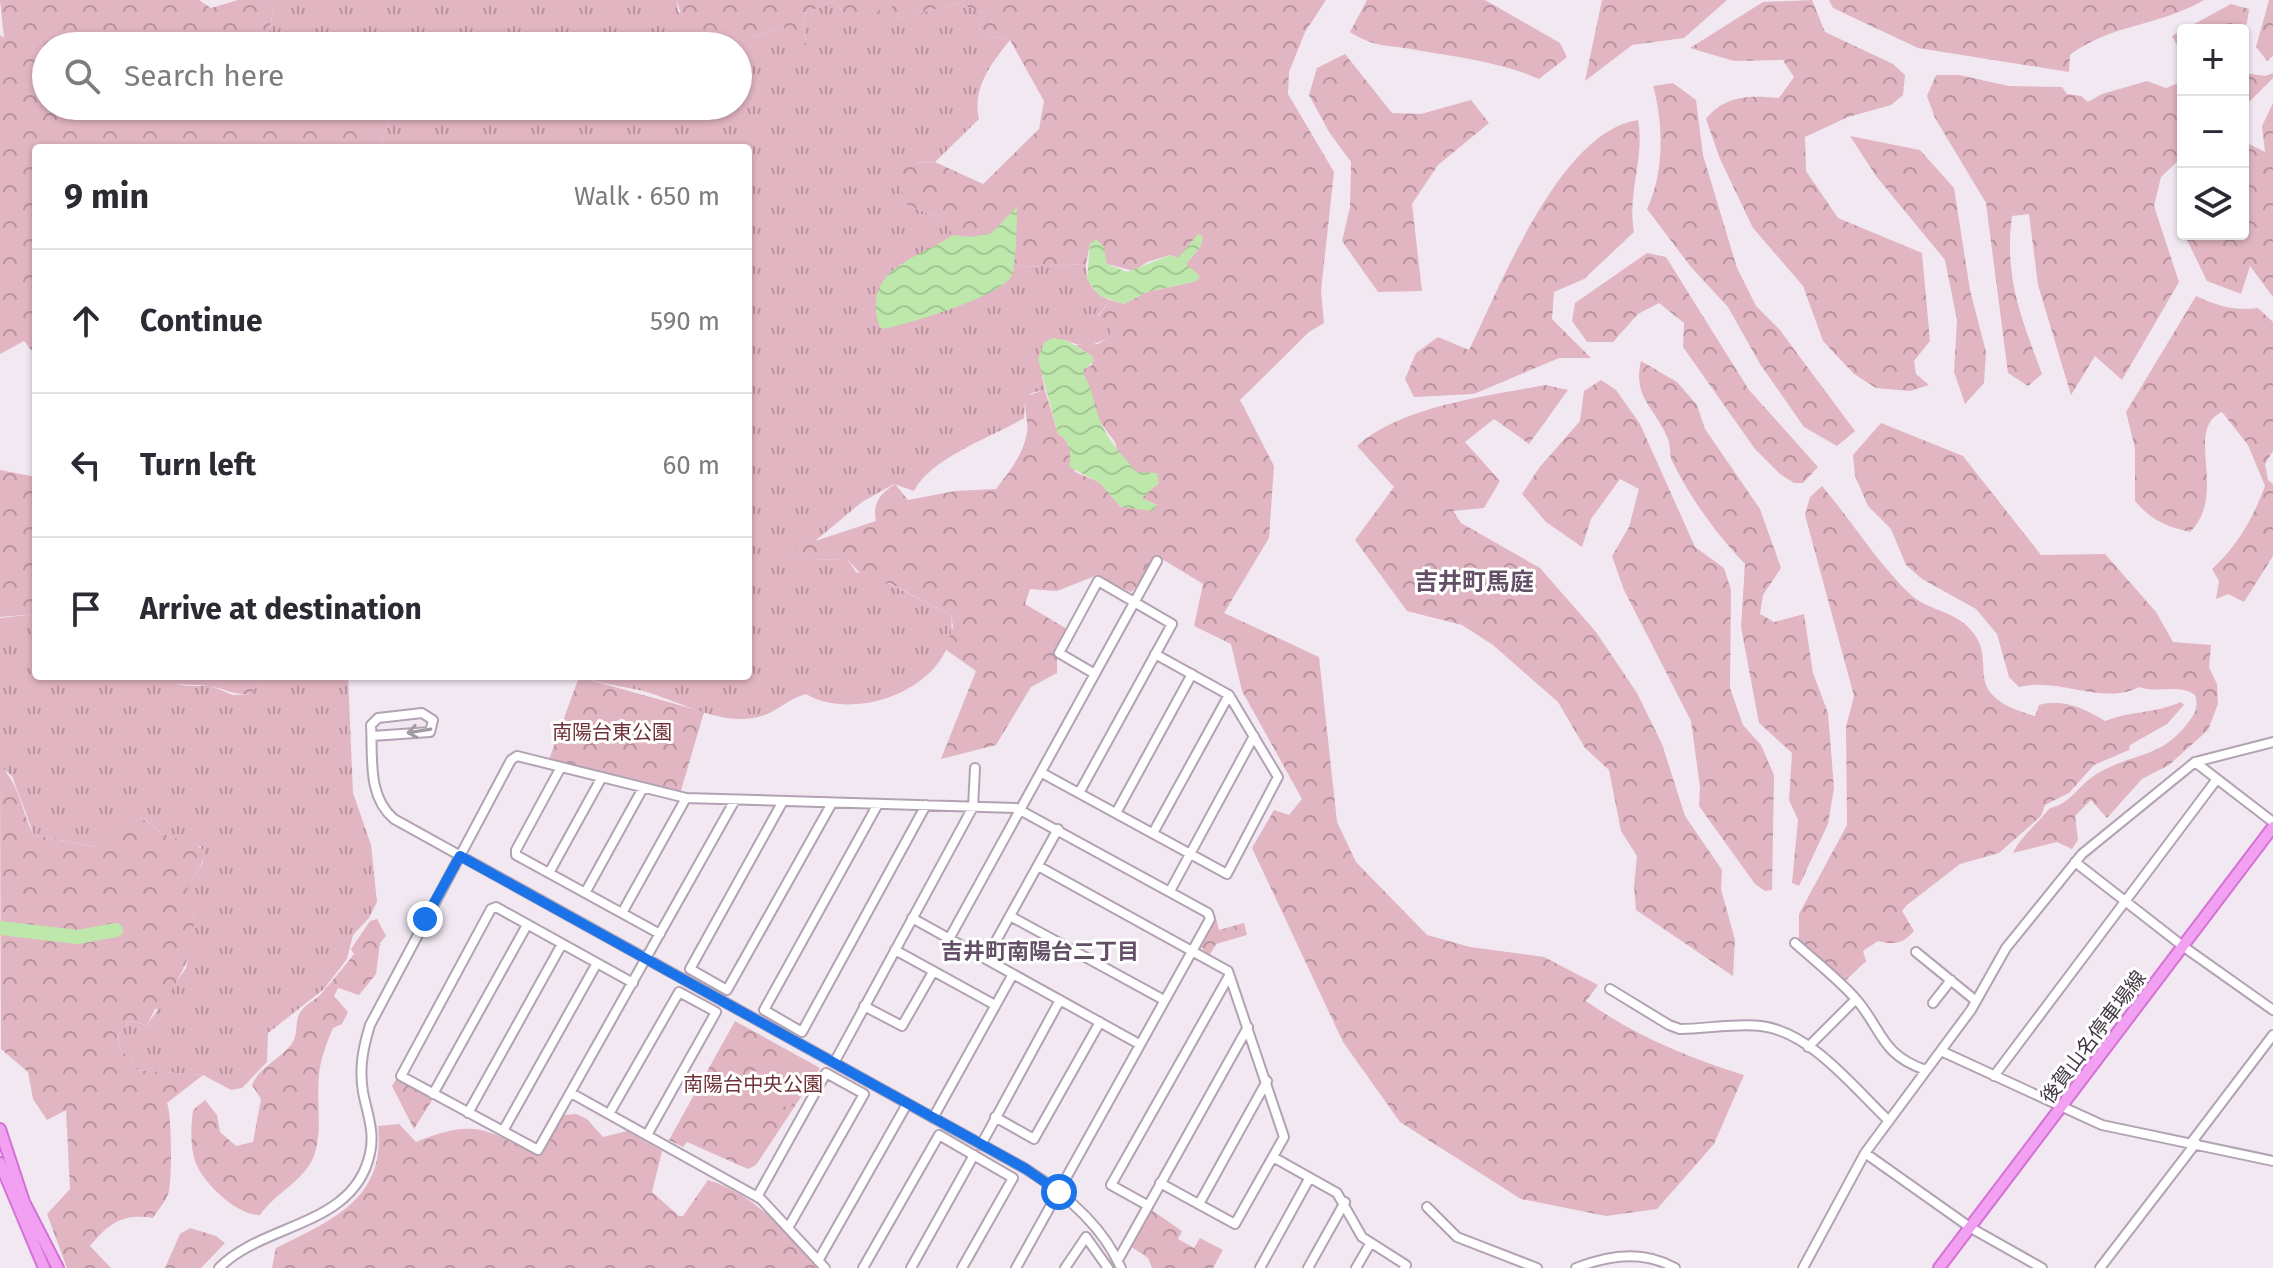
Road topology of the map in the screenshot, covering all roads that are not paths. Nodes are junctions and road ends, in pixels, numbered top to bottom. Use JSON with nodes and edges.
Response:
{"nodes":[{"id":1,"x":1157,"y":561,"type":"dead end"},
{"id":2,"x":1135,"y":603,"type":"junction"},
{"id":3,"x":1155,"y":654,"type":"junction"},
{"id":4,"x":1095,"y":674,"type":"junction"},
{"id":5,"x":1192,"y":674,"type":"junction"},
{"id":6,"x":1229,"y":695,"type":"junction"},
{"id":7,"x":372,"y":736,"type":"junction"},
{"id":8,"x":1254,"y":736,"type":"junction"},
{"id":9,"x":2273,"y":742,"type":"edge"},
{"id":10,"x":2195,"y":762,"type":"junction"},
{"id":11,"x":561,"y":767,"type":"junction"},
{"id":12,"x":975,"y":768,"type":"dead end"},
{"id":13,"x":1042,"y":773,"type":"junction"},
{"id":14,"x":602,"y":777,"type":"junction"},
{"id":15,"x":2217,"y":779,"type":"junction"},
{"id":16,"x":643,"y":788,"type":"junction"},
{"id":17,"x":1079,"y":793,"type":"junction"},
{"id":18,"x":686,"y":798,"type":"junction"},
{"id":19,"x":735,"y":800,"type":"junction"},
{"id":20,"x":783,"y":801,"type":"junction"},
{"id":21,"x":832,"y":803,"type":"junction"},
{"id":22,"x":878,"y":804,"type":"junction"},
{"id":23,"x":926,"y":805,"type":"junction"},
{"id":24,"x":973,"y":807,"type":"junction"},
{"id":25,"x":1022,"y":809,"type":"junction"},
{"id":26,"x":1116,"y":813,"type":"junction"},
{"id":27,"x":2273,"y":824,"type":"edge"},
{"id":28,"x":1058,"y":829,"type":"junction"},
{"id":29,"x":1153,"y":833,"type":"junction"},
{"id":30,"x":1190,"y":854,"type":"junction"},
{"id":31,"x":460,"y":856,"type":"junction"},
{"id":32,"x":2075,"y":862,"type":"junction"},
{"id":33,"x":1038,"y":866,"type":"junction"},
{"id":34,"x":549,"y":873,"type":"junction"},
{"id":35,"x":1170,"y":891,"type":"junction"},
{"id":36,"x":585,"y":893,"type":"junction"},
{"id":37,"x":2124,"y":901,"type":"junction"},
{"id":38,"x":622,"y":913,"type":"junction"},
{"id":39,"x":1010,"y":916,"type":"junction"},
{"id":40,"x":912,"y":918,"type":"junction"},
{"id":41,"x":527,"y":925,"type":"junction"},
{"id":42,"x":660,"y":934,"type":"junction"},
{"id":43,"x":949,"y":939,"type":"junction"},
{"id":44,"x":1795,"y":943,"type":"dead end"},
{"id":45,"x":562,"y":944,"type":"junction"},
{"id":46,"x":2184,"y":947,"type":"junction"},
{"id":47,"x":895,"y":950,"type":"junction"},
{"id":48,"x":1192,"y":951,"type":"junction"},
{"id":49,"x":1916,"y":952,"type":"dead end"},
{"id":50,"x":986,"y":959,"type":"junction"},
{"id":51,"x":646,"y":960,"type":"junction"},
{"id":52,"x":597,"y":963,"type":"junction"},
{"id":53,"x":933,"y":972,"type":"junction"},
{"id":54,"x":1013,"y":974,"type":"junction"},
{"id":55,"x":1229,"y":976,"type":"junction"},
{"id":56,"x":1951,"y":980,"type":"junction"},
{"id":57,"x":633,"y":983,"type":"junction"},
{"id":58,"x":1610,"y":989,"type":"dead end"},
{"id":59,"x":1856,"y":999,"type":"junction"},
{"id":60,"x":1060,"y":1000,"type":"junction"},
{"id":61,"x":1164,"y":1000,"type":"junction"},
{"id":62,"x":1976,"y":1001,"type":"junction"},
{"id":63,"x":1933,"y":1003,"type":"dead end"},
{"id":64,"x":995,"y":1005,"type":"junction"},
{"id":65,"x":864,"y":1006,"type":"junction"},
{"id":66,"x":2273,"y":1010,"type":"edge"},
{"id":67,"x":1100,"y":1022,"type":"junction"},
{"id":68,"x":1248,"y":1027,"type":"junction"},
{"id":69,"x":2273,"y":1035,"type":"edge"},
{"id":70,"x":1139,"y":1044,"type":"junction"},
{"id":71,"x":1808,"y":1047,"type":"junction"},
{"id":72,"x":1941,"y":1051,"type":"junction"},
{"id":73,"x":834,"y":1063,"type":"junction"},
{"id":74,"x":1926,"y":1070,"type":"junction"},
{"id":75,"x":1994,"y":1076,"type":"junction"},
{"id":76,"x":1267,"y":1081,"type":"junction"},
{"id":77,"x":571,"y":1093,"type":"junction"},
{"id":78,"x":433,"y":1094,"type":"junction"},
{"id":79,"x":907,"y":1104,"type":"junction"},
{"id":80,"x":2061,"y":1108,"type":"junction"},
{"id":81,"x":468,"y":1113,"type":"junction"},
{"id":82,"x":609,"y":1114,"type":"junction"},
{"id":83,"x":995,"y":1117,"type":"junction"},
{"id":84,"x":933,"y":1118,"type":"junction"},
{"id":85,"x":1889,"y":1121,"type":"junction"},
{"id":86,"x":0,"y":1129,"type":"edge"},
{"id":87,"x":503,"y":1131,"type":"junction"},
{"id":88,"x":647,"y":1135,"type":"junction"},
{"id":89,"x":2194,"y":1143,"type":"junction"},
{"id":90,"x":981,"y":1145,"type":"junction"},
{"id":91,"x":1865,"y":1153,"type":"junction"},
{"id":92,"x":974,"y":1155,"type":"junction"},
{"id":93,"x":1273,"y":1157,"type":"junction"},
{"id":94,"x":2273,"y":1161,"type":"edge"},
{"id":95,"x":0,"y":1163,"type":"edge"},
{"id":96,"x":1309,"y":1179,"type":"junction"},
{"id":97,"x":1160,"y":1183,"type":"junction"},
{"id":98,"x":1059,"y":1192,"type":"junction"},
{"id":99,"x":757,"y":1197,"type":"junction"},
{"id":100,"x":1345,"y":1202,"type":"junction"},
{"id":101,"x":1199,"y":1204,"type":"junction"},
{"id":102,"x":1147,"y":1205,"type":"junction"},
{"id":103,"x":1427,"y":1207,"type":"dead end"},
{"id":104,"x":788,"y":1228,"type":"junction"},
{"id":105,"x":1971,"y":1228,"type":"junction"},
{"id":106,"x":1370,"y":1244,"type":"junction"},
{"id":107,"x":821,"y":1264,"type":"edge"},
{"id":108,"x":1120,"y":1264,"type":"edge"},
{"id":109,"x":1263,"y":1267,"type":"edge"},
{"id":110,"x":44,"y":1268,"type":"edge"},
{"id":111,"x":58,"y":1268,"type":"edge"},
{"id":112,"x":219,"y":1268,"type":"edge"},
{"id":113,"x":863,"y":1268,"type":"edge"},
{"id":114,"x":911,"y":1268,"type":"edge"},
{"id":115,"x":962,"y":1268,"type":"edge"},
{"id":116,"x":1016,"y":1268,"type":"edge"},
{"id":117,"x":1065,"y":1268,"type":"edge"},
{"id":118,"x":1108,"y":1268,"type":"edge"},
{"id":119,"x":1308,"y":1268,"type":"edge"},
{"id":120,"x":1356,"y":1268,"type":"edge"},
{"id":121,"x":1404,"y":1268,"type":"edge"},
{"id":122,"x":1537,"y":1268,"type":"edge"},
{"id":123,"x":1576,"y":1268,"type":"edge"},
{"id":124,"x":1675,"y":1268,"type":"edge"},
{"id":125,"x":1803,"y":1268,"type":"edge"},
{"id":126,"x":1939,"y":1268,"type":"edge"},
{"id":127,"x":2042,"y":1268,"type":"edge"},
{"id":128,"x":2100,"y":1268,"type":"edge"}],
"edges":[{"from":1,"to":2,"type":"street"},
{"from":2,"to":3,"type":"street"},
{"from":2,"to":4,"type":"street"},
{"from":2,"to":4,"type":"street"},
{"from":3,"to":5,"type":"street"},
{"from":3,"to":17,"type":"street"},
{"from":4,"to":13,"type":"street"},
{"from":5,"to":6,"type":"street"},
{"from":5,"to":26,"type":"street"},
{"from":6,"to":8,"type":"street"},
{"from":6,"to":29,"type":"street"},
{"from":7,"to":7,"type":"street","one_way":true},
{"from":7,"to":31,"type":"street"},
{"from":8,"to":30,"type":"street"},
{"from":8,"to":30,"type":"street"},
{"from":9,"to":10,"type":"street"},
{"from":10,"to":15,"type":"street"},
{"from":10,"to":32,"type":"street"},
{"from":11,"to":14,"type":"street"},
{"from":11,"to":31,"type":"street"},
{"from":11,"to":34,"type":"street"},
{"from":12,"to":24,"type":"street"},
{"from":13,"to":17,"type":"street"},
{"from":13,"to":25,"type":"street"},
{"from":14,"to":16,"type":"street"},
{"from":14,"to":34,"type":"street"},
{"from":15,"to":27,"type":"street"},
{"from":15,"to":37,"type":"street"},
{"from":16,"to":18,"type":"street"},
{"from":16,"to":36,"type":"street"},
{"from":17,"to":26,"type":"street"},
{"from":18,"to":19,"type":"street"},
{"from":18,"to":38,"type":"street"},
{"from":19,"to":20,"type":"street"},
{"from":19,"to":42,"type":"street"},
{"from":20,"to":21,"type":"street"},
{"from":20,"to":21,"type":"street"},
{"from":21,"to":22,"type":"street"},
{"from":22,"to":23,"type":"street"},
{"from":22,"to":23,"type":"street"},
{"from":23,"to":24,"type":"street"},
{"from":24,"to":25,"type":"street"},
{"from":24,"to":40,"type":"street"},
{"from":25,"to":28,"type":"street"},
{"from":25,"to":43,"type":"street"},
{"from":26,"to":29,"type":"street"},
{"from":27,"to":46,"type":"main road","name":"後賀山名停車場線"},
{"from":28,"to":33,"type":"street"},
{"from":28,"to":35,"type":"street"},
{"from":29,"to":30,"type":"street"},
{"from":30,"to":35,"type":"street"},
{"from":31,"to":51,"type":"street"},
{"from":31,"to":112,"type":"street"},
{"from":32,"to":37,"type":"street"},
{"from":32,"to":62,"type":"street"},
{"from":33,"to":39,"type":"street"},
{"from":33,"to":48,"type":"street"},
{"from":34,"to":36,"type":"street"},
{"from":35,"to":48,"type":"street"},
{"from":36,"to":38,"type":"street"},
{"from":37,"to":46,"type":"street"},
{"from":37,"to":75,"type":"street"},
{"from":38,"to":42,"type":"street"},
{"from":39,"to":50,"type":"street"},
{"from":39,"to":61,"type":"street"},
{"from":40,"to":43,"type":"street"},
{"from":40,"to":47,"type":"street"},
{"from":41,"to":45,"type":"street"},
{"from":41,"to":78,"type":"street"},
{"from":41,"to":78,"type":"street"},
{"from":42,"to":51,"type":"street"},
{"from":43,"to":50,"type":"street"},
{"from":44,"to":59,"type":"street"},
{"from":45,"to":52,"type":"street"},
{"from":45,"to":81,"type":"street"},
{"from":46,"to":66,"type":"street"},
{"from":46,"to":80,"type":"main road","name":"後賀山名停車場線"},
{"from":47,"to":53,"type":"street"},
{"from":47,"to":65,"type":"street"},
{"from":48,"to":55,"type":"street"},
{"from":48,"to":61,"type":"street"},
{"from":49,"to":56,"type":"street"},
{"from":50,"to":54,"type":"street"},
{"from":51,"to":57,"type":"street"},
{"from":51,"to":73,"type":"street"},
{"from":52,"to":57,"type":"street"},
{"from":52,"to":87,"type":"street"},
{"from":53,"to":64,"type":"street"},
{"from":53,"to":65,"type":"street"},
{"from":54,"to":60,"type":"street"},
{"from":54,"to":64,"type":"street"},
{"from":55,"to":68,"type":"street"},
{"from":55,"to":102,"type":"street"},
{"from":56,"to":62,"type":"street"},
{"from":56,"to":63,"type":"street"},
{"from":57,"to":77,"type":"street"},
{"from":58,"to":71,"type":"street"},
{"from":59,"to":71,"type":"street"},
{"from":59,"to":74,"type":"street"},
{"from":60,"to":67,"type":"street"},
{"from":60,"to":83,"type":"street"},
{"from":61,"to":70,"type":"street"},
{"from":62,"to":72,"type":"street"},
{"from":64,"to":84,"type":"street"},
{"from":65,"to":73,"type":"street"},
{"from":67,"to":70,"type":"street"},
{"from":67,"to":83,"type":"street"},
{"from":68,"to":76,"type":"street"},
{"from":68,"to":97,"type":"street"},
{"from":69,"to":89,"type":"street"},
{"from":70,"to":98,"type":"street"},
{"from":71,"to":85,"type":"street"},
{"from":72,"to":74,"type":"street"},
{"from":72,"to":75,"type":"street"},
{"from":73,"to":79,"type":"street"},
{"from":74,"to":85,"type":"street"},
{"from":75,"to":80,"type":"street"},
{"from":76,"to":93,"type":"street"},
{"from":76,"to":101,"type":"street"},
{"from":77,"to":82,"type":"street"},
{"from":77,"to":87,"type":"street"},
{"from":78,"to":81,"type":"street"},
{"from":79,"to":84,"type":"street"},
{"from":79,"to":107,"type":"street"},
{"from":80,"to":89,"type":"street"},
{"from":80,"to":105,"type":"main road","name":"後賀山名停車場線"},
{"from":81,"to":87,"type":"street"},
{"from":82,"to":88,"type":"street"},
{"from":82,"to":88,"type":"street"},
{"from":83,"to":90,"type":"street"},
{"from":84,"to":90,"type":"street"},
{"from":85,"to":91,"type":"street"},
{"from":86,"to":111,"type":"main road"},
{"from":88,"to":99,"type":"street"},
{"from":89,"to":94,"type":"street"},
{"from":89,"to":128,"type":"street"},
{"from":90,"to":98,"type":"street"},
{"from":91,"to":105,"type":"street"},
{"from":91,"to":125,"type":"street"},
{"from":92,"to":113,"type":"street"},
{"from":92,"to":114,"type":"street"},
{"from":92,"to":115,"type":"street"},
{"from":93,"to":96,"type":"street"},
{"from":93,"to":101,"type":"street"},
{"from":95,"to":110,"type":"main road"},
{"from":96,"to":100,"type":"street"},
{"from":96,"to":109,"type":"street"},
{"from":97,"to":101,"type":"street"},
{"from":97,"to":102,"type":"street"},
{"from":98,"to":108,"type":"street"},
{"from":98,"to":116,"type":"street"},
{"from":99,"to":104,"type":"street"},
{"from":99,"to":104,"type":"street"},
{"from":100,"to":106,"type":"street"},
{"from":100,"to":119,"type":"street"},
{"from":102,"to":108,"type":"street"},
{"from":103,"to":122,"type":"street"},
{"from":104,"to":107,"type":"street"},
{"from":105,"to":126,"type":"main road","name":"後賀山名停車場線"},
{"from":105,"to":127,"type":"street"},
{"from":106,"to":120,"type":"street"},
{"from":106,"to":121,"type":"street"},
{"from":117,"to":118,"type":"street"},
{"from":123,"to":124,"type":"street"}]}
